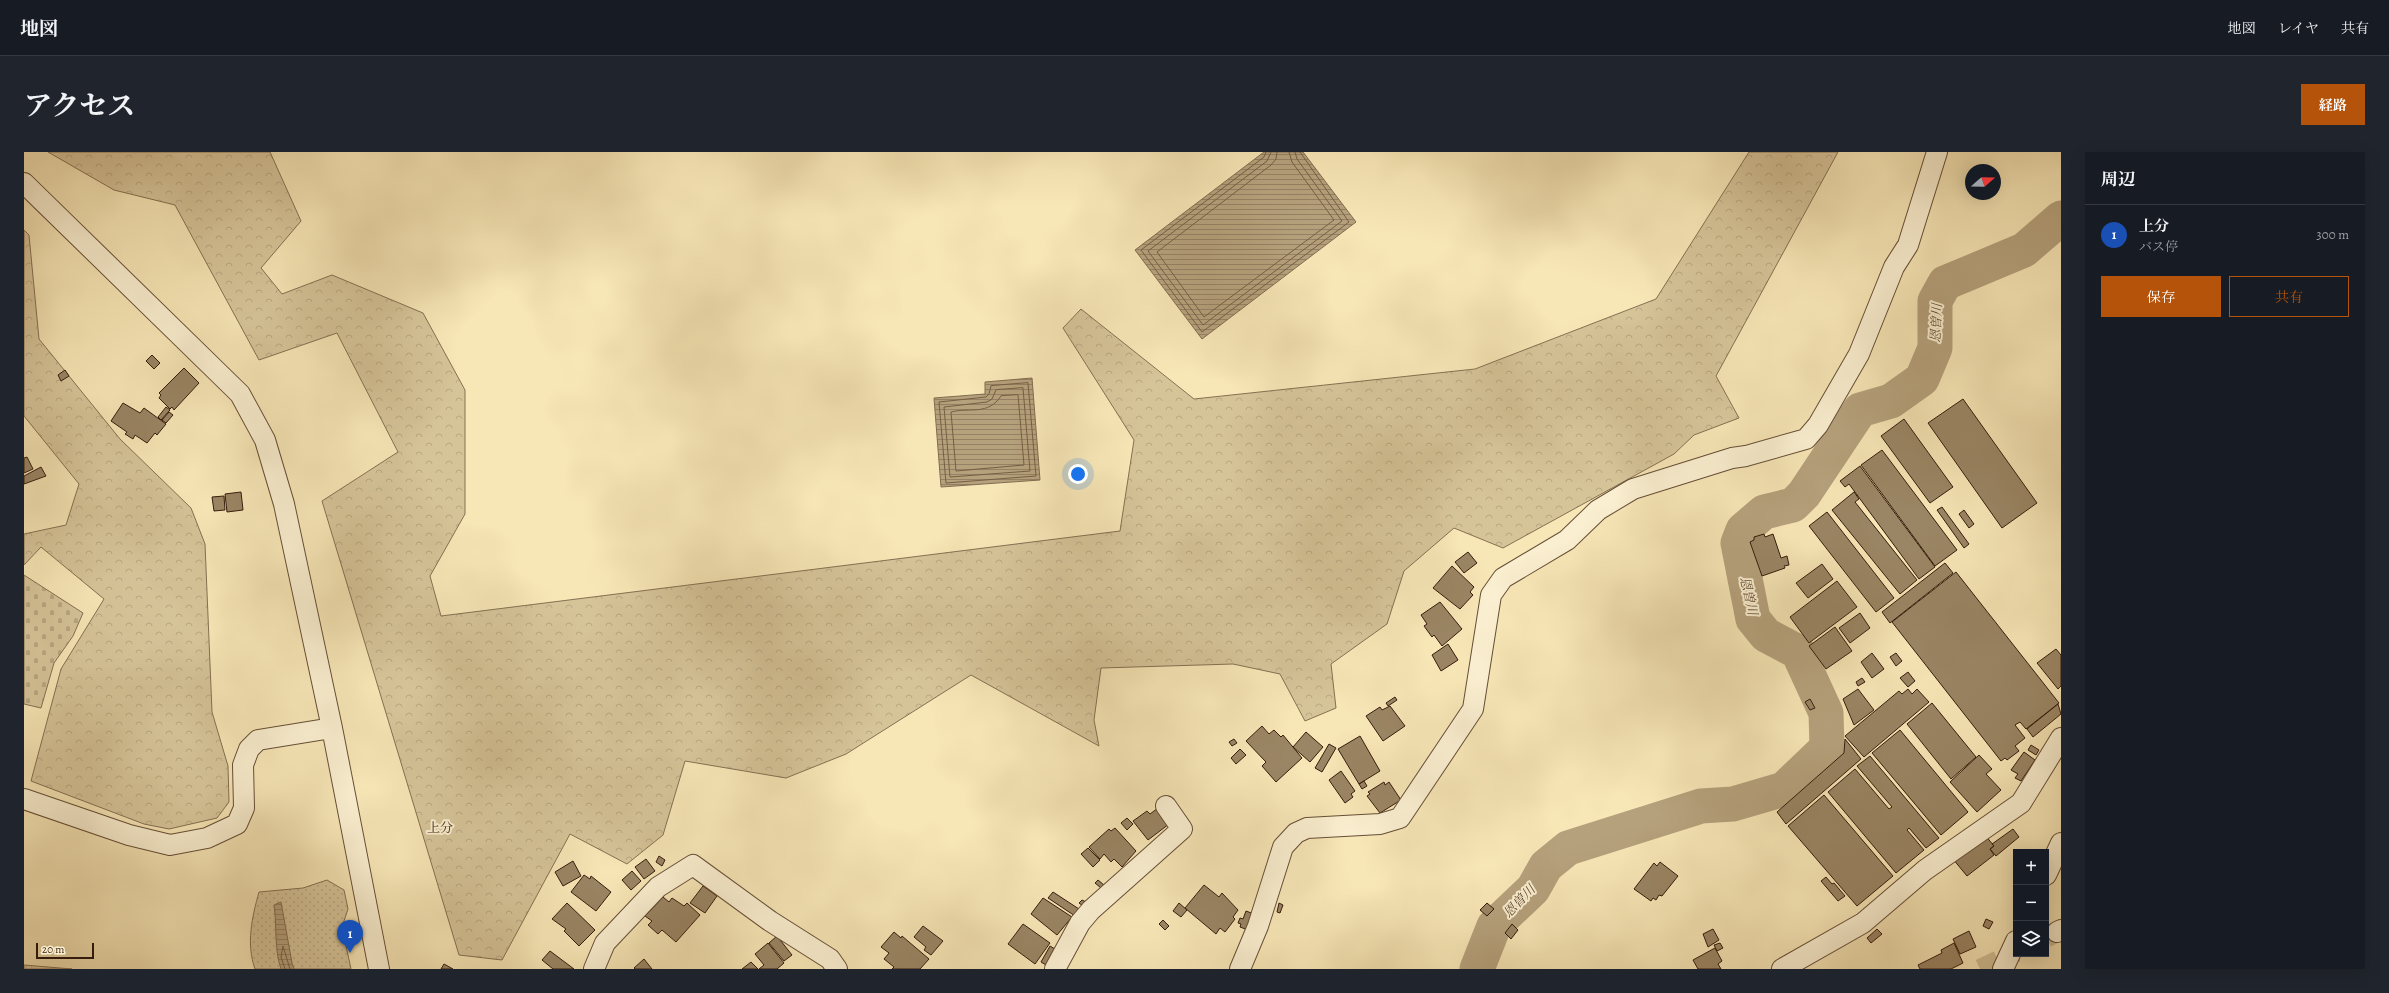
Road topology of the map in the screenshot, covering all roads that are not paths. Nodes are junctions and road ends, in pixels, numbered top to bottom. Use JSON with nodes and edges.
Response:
{"nodes":[{"id":1,"x":1936,"y":152,"type":"edge"},
{"id":2,"x":24,"y":183,"type":"edge"},
{"id":3,"x":332,"y":728,"type":"junction"},
{"id":4,"x":2061,"y":738,"type":"edge"},
{"id":5,"x":24,"y":799,"type":"edge"},
{"id":6,"x":1166,"y":806,"type":"dead end"},
{"id":7,"x":2061,"y":843,"type":"edge"},
{"id":8,"x":2049,"y":869,"type":"edge"},
{"id":9,"x":2013,"y":947,"type":"edge"},
{"id":10,"x":378,"y":969,"type":"edge"},
{"id":11,"x":594,"y":969,"type":"edge"},
{"id":12,"x":837,"y":969,"type":"edge"},
{"id":13,"x":1055,"y":969,"type":"edge"},
{"id":14,"x":1240,"y":969,"type":"edge"},
{"id":15,"x":1782,"y":969,"type":"edge"},
{"id":16,"x":2003,"y":969,"type":"edge"}],
"edges":[{"from":1,"to":14,"type":"street"},
{"from":2,"to":3,"type":"street"},
{"from":3,"to":5,"type":"street"},
{"from":3,"to":10,"type":"street"},
{"from":4,"to":15,"type":"street"},
{"from":6,"to":13,"type":"street"},
{"from":7,"to":8,"type":"street"},
{"from":9,"to":16,"type":"street"},
{"from":11,"to":12,"type":"street"}]}
